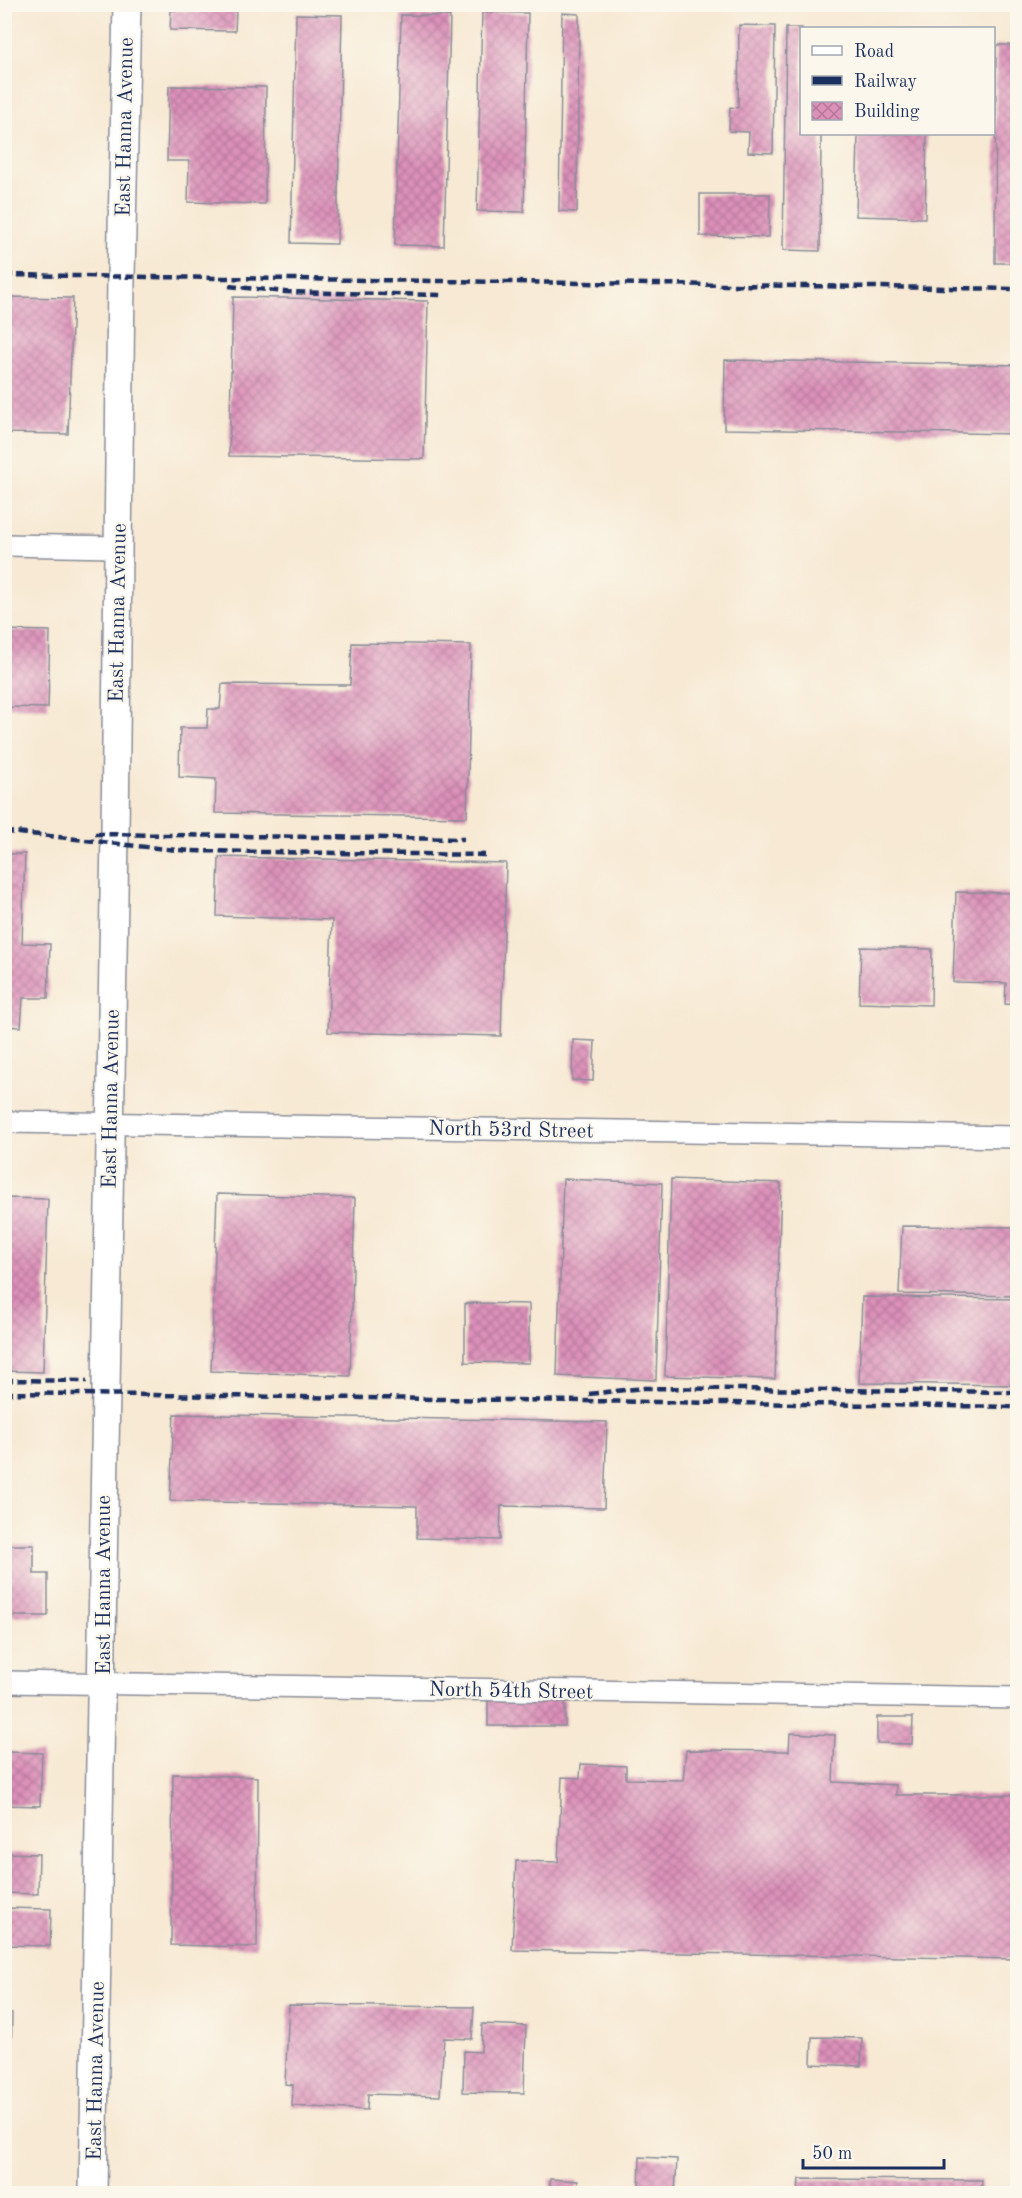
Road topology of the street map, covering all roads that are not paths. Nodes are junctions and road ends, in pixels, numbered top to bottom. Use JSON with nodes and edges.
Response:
{"nodes":[{"id":1,"x":127,"y":4,"type":"edge"},
{"id":2,"x":4,"y":545,"type":"edge"},
{"id":3,"x":117,"y":547,"type":"junction"},
{"id":4,"x":4,"y":1122,"type":"edge"},
{"id":5,"x":110,"y":1123,"type":"junction"},
{"id":6,"x":1017,"y":1137,"type":"edge"},
{"id":7,"x":4,"y":1682,"type":"edge"},
{"id":8,"x":103,"y":1684,"type":"junction"},
{"id":9,"x":1017,"y":1698,"type":"edge"},
{"id":10,"x":93,"y":2193,"type":"edge"}],
"edges":[{"from":1,"to":3,"type":"street","name":"East Hanna Avenue"},
{"from":2,"to":3,"type":"street"},
{"from":3,"to":5,"type":"street","name":"East Hanna Avenue"},
{"from":4,"to":5,"type":"street","name":"North 53rd Street"},
{"from":5,"to":6,"type":"street","name":"North 53rd Street"},
{"from":5,"to":8,"type":"street","name":"East Hanna Avenue"},
{"from":7,"to":8,"type":"street","name":"North 54th Street"},
{"from":8,"to":9,"type":"street","name":"North 54th Street"},
{"from":8,"to":10,"type":"street","name":"East Hanna Avenue"}]}
